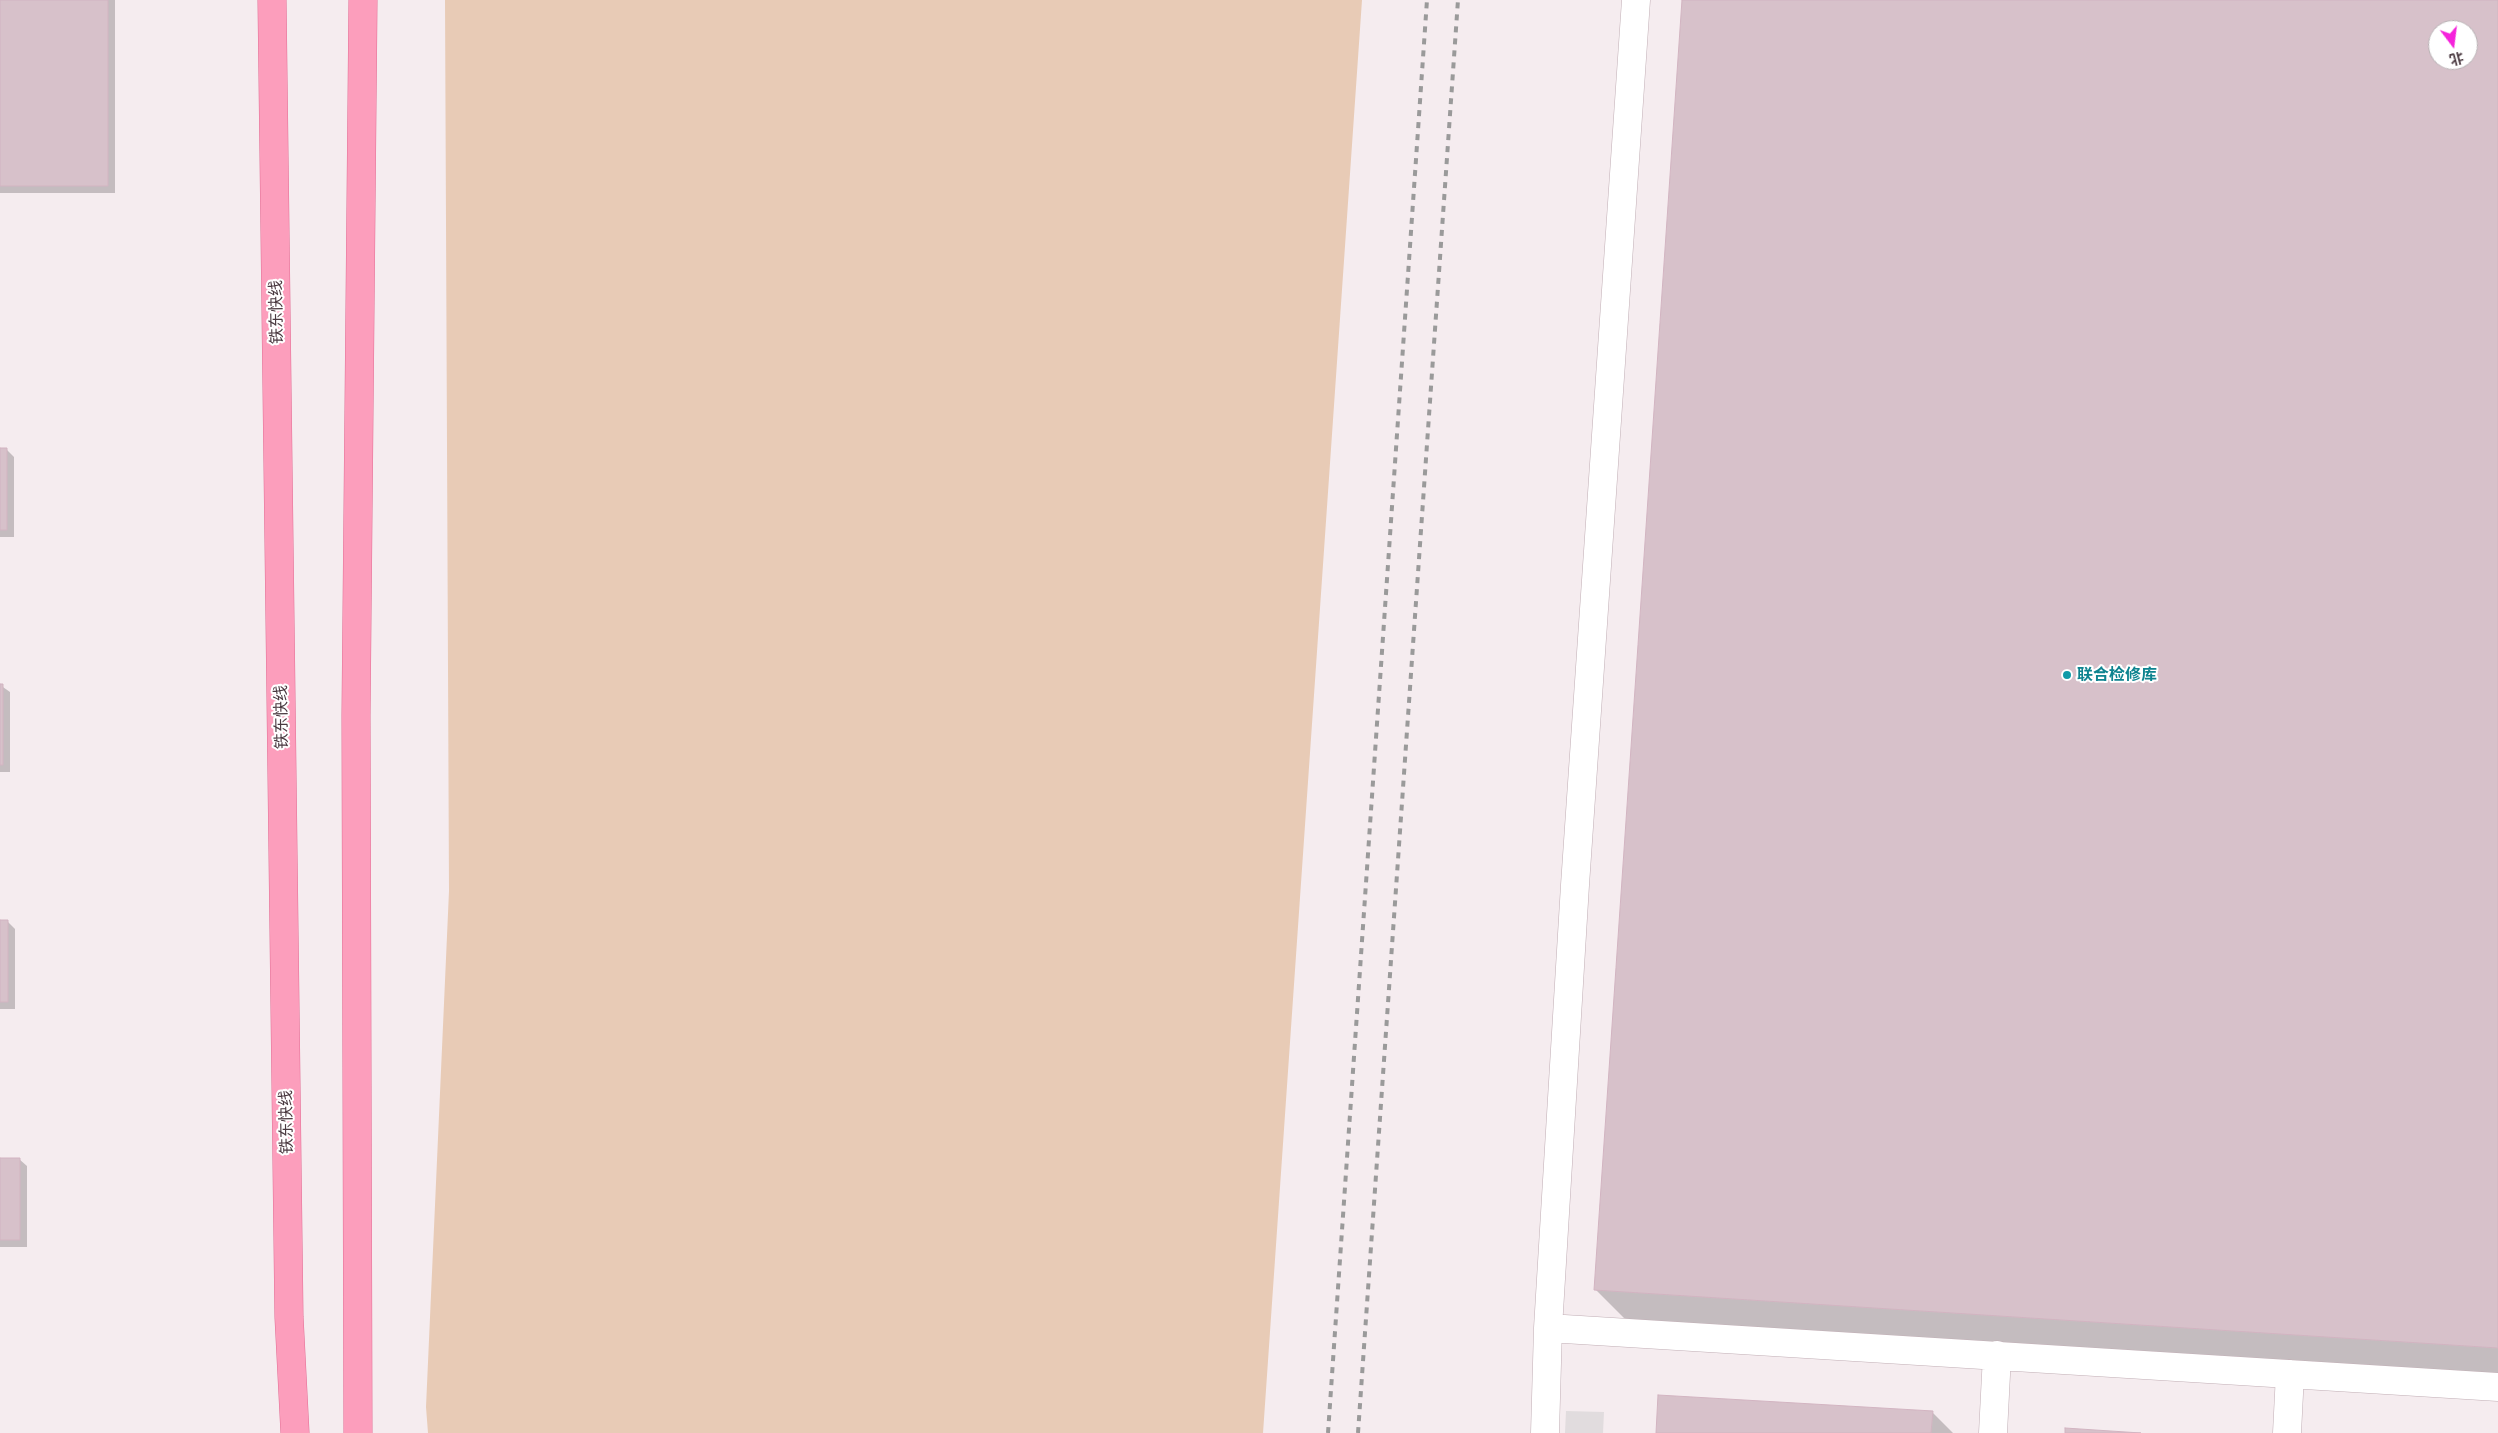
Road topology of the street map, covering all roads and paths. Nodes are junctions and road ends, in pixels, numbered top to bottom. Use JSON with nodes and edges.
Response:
{"nodes":[{"id":1,"x":272,"y":0,"type":"edge"},
{"id":2,"x":363,"y":0,"type":"edge"},
{"id":3,"x":1636,"y":0,"type":"edge"},
{"id":4,"x":1548,"y":1328,"type":"junction"},
{"id":5,"x":1997,"y":1356,"type":"junction"},
{"id":6,"x":2290,"y":1374,"type":"junction"},
{"id":7,"x":2498,"y":1387,"type":"edge"},
{"id":8,"x":295,"y":1433,"type":"edge"},
{"id":9,"x":358,"y":1433,"type":"edge"},
{"id":10,"x":1545,"y":1433,"type":"edge"},
{"id":11,"x":1993,"y":1433,"type":"edge"},
{"id":12,"x":2287,"y":1433,"type":"edge"}],
"edges":[{"from":1,"to":8,"type":"main road","name":"铁东快线"},
{"from":2,"to":9,"type":"main road"},
{"from":3,"to":4,"type":"lane"},
{"from":4,"to":5,"type":"lane"},
{"from":4,"to":10,"type":"lane"},
{"from":5,"to":6,"type":"lane"},
{"from":5,"to":11,"type":"lane"},
{"from":6,"to":7,"type":"lane"},
{"from":6,"to":12,"type":"lane"}]}
